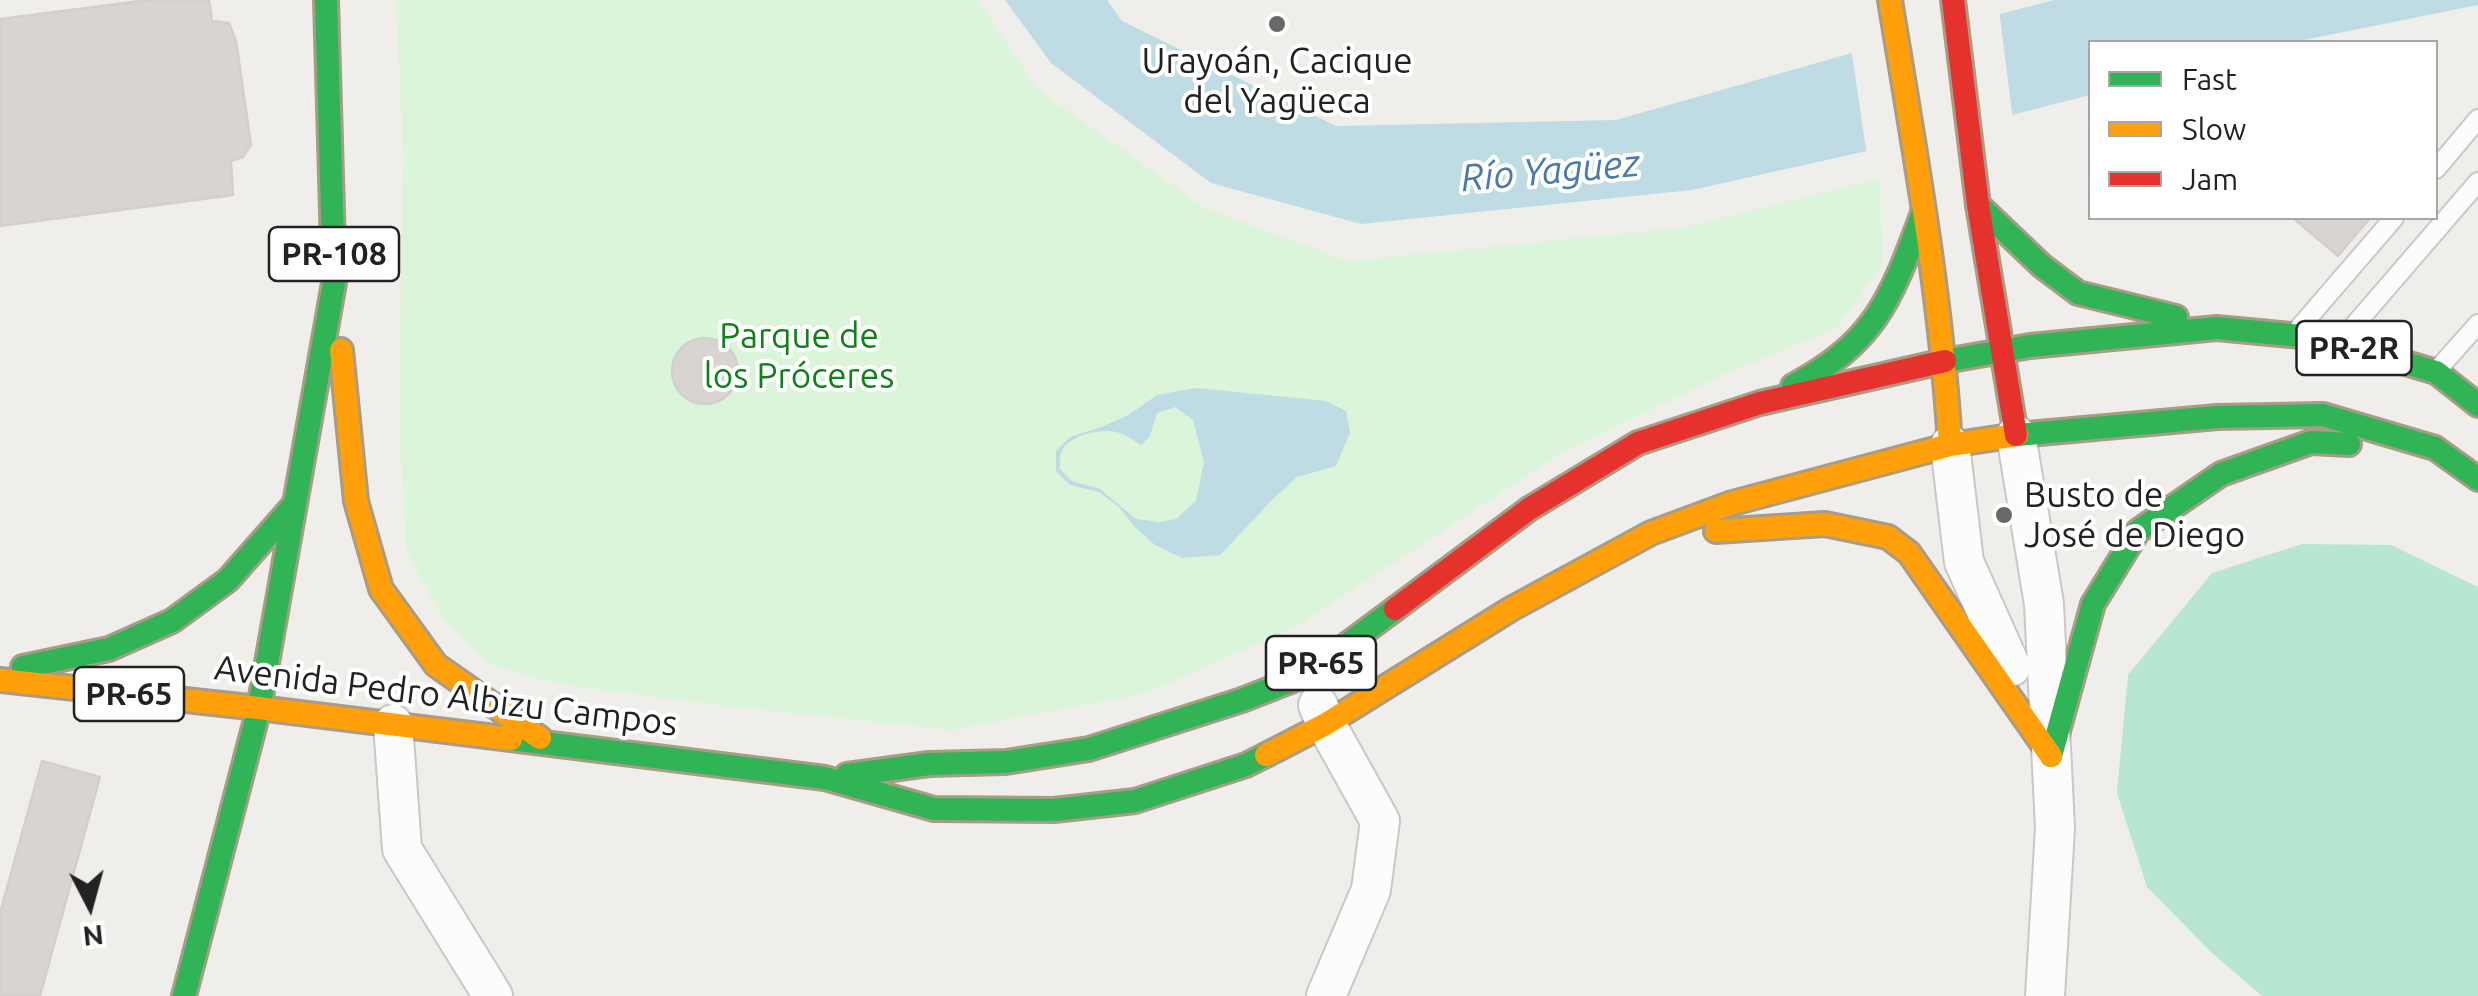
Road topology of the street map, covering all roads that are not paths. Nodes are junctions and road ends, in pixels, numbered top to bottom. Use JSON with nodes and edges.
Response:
{"nodes":[{"id":1,"x":326,"y":0,"type":"edge"},
{"id":2,"x":1952,"y":0,"type":"edge"},
{"id":3,"x":1892,"y":6,"type":"edge"},
{"id":4,"x":2478,"y":120,"type":"edge"},
{"id":5,"x":2438,"y":167,"type":"edge"},
{"id":6,"x":2478,"y":182,"type":"edge"},
{"id":7,"x":1978,"y":205,"type":"junction"},
{"id":8,"x":1924,"y":210,"type":"junction"},
{"id":9,"x":2392,"y":220,"type":"edge"},
{"id":10,"x":334,"y":283,"type":"junction"},
{"id":11,"x":2478,"y":324,"type":"edge"},
{"id":12,"x":2218,"y":328,"type":"junction"},
{"id":13,"x":2293,"y":335,"type":"junction"},
{"id":14,"x":2339,"y":343,"type":"junction"},
{"id":15,"x":2002,"y":350,"type":"junction"},
{"id":16,"x":1945,"y":361,"type":"junction"},
{"id":17,"x":2436,"y":372,"type":"junction"},
{"id":18,"x":1760,"y":404,"type":"junction"},
{"id":19,"x":2478,"y":404,"type":"edge"},
{"id":20,"x":2016,"y":435,"type":"junction"},
{"id":21,"x":1950,"y":446,"type":"junction"},
{"id":22,"x":2435,"y":448,"type":"junction"},
{"id":23,"x":2478,"y":479,"type":"edge"},
{"id":24,"x":294,"y":505,"type":"junction"},
{"id":25,"x":1652,"y":533,"type":"junction"},
{"id":26,"x":0,"y":672,"type":"edge"},
{"id":27,"x":1306,"y":674,"type":"junction"},
{"id":28,"x":0,"y":680,"type":"edge"},
{"id":29,"x":259,"y":708,"type":"junction"},
{"id":30,"x":393,"y":724,"type":"junction"},
{"id":31,"x":1326,"y":724,"type":"junction"},
{"id":32,"x":546,"y":742,"type":"junction"},
{"id":33,"x":2051,"y":756,"type":"junction"},
{"id":34,"x":824,"y":778,"type":"junction"},
{"id":35,"x":184,"y":996,"type":"edge"},
{"id":36,"x":493,"y":996,"type":"edge"},
{"id":37,"x":1326,"y":996,"type":"edge"},
{"id":38,"x":2045,"y":996,"type":"edge"}],
"edges":[{"from":1,"to":10,"type":"main road","number":"PR-108"},
{"from":2,"to":7,"type":"main road"},
{"from":3,"to":8,"type":"main road"},
{"from":4,"to":5,"type":"lane"},
{"from":6,"to":14,"type":"lane"},
{"from":7,"to":12,"type":"main road"},
{"from":7,"to":15,"type":"main road"},
{"from":8,"to":16,"type":"main road"},
{"from":8,"to":18,"type":"main road"},
{"from":9,"to":13,"type":"lane"},
{"from":10,"to":24,"type":"main road","number":"PR-108"},
{"from":10,"to":32,"type":"main road"},
{"from":11,"to":17,"type":"lane"},
{"from":12,"to":13,"type":"main road","number":"PR-2R"},
{"from":12,"to":15,"type":"main road","number":"PR-2R"},
{"from":13,"to":14,"type":"main road","number":"PR-2R"},
{"from":14,"to":17,"type":"main road","number":"PR-2R"},
{"from":15,"to":16,"type":"main road","name":"Avenida Pedro Albizu Campos","number":"PR-65"},
{"from":15,"to":20,"type":"main road"},
{"from":16,"to":18,"type":"main road","name":"Avenida Pedro Albizu Campos","number":"PR-65"},
{"from":16,"to":21,"type":"main road"},
{"from":17,"to":19,"type":"main road","number":"PR-2R"},
{"from":18,"to":27,"type":"main road","name":"Avenida Pedro Albizu Campos","number":"PR-65"},
{"from":20,"to":21,"type":"main road","name":"Avenida Pedro Albizu Campos","number":"PR-65"},
{"from":20,"to":22,"type":"main road","number":"PR-2R"},
{"from":20,"to":33,"type":"street"},
{"from":21,"to":25,"type":"main road","name":"Avenida Pedro Albizu Campos","number":"PR-65"},
{"from":21,"to":33,"type":"street"},
{"from":22,"to":23,"type":"main road","number":"PR-2R"},
{"from":22,"to":33,"type":"main road"},
{"from":24,"to":26,"type":"main road"},
{"from":24,"to":29,"type":"main road","number":"PR-108"},
{"from":25,"to":31,"type":"main road","name":"Avenida Pedro Albizu Campos","number":"PR-65"},
{"from":25,"to":33,"type":"main road"},
{"from":27,"to":31,"type":"street"},
{"from":27,"to":34,"type":"main road","name":"Avenida Pedro Albizu Campos","number":"PR-65"},
{"from":28,"to":29,"type":"main road","name":"Avenida Pedro Albizu Campos","number":"PR-65"},
{"from":29,"to":30,"type":"main road","name":"Avenida Pedro Albizu Campos","number":"PR-65"},
{"from":29,"to":35,"type":"main road","number":"PR-108"},
{"from":30,"to":32,"type":"main road","name":"Avenida Pedro Albizu Campos","number":"PR-65"},
{"from":30,"to":36,"type":"street"},
{"from":31,"to":34,"type":"main road","name":"Avenida Pedro Albizu Campos","number":"PR-65"},
{"from":31,"to":37,"type":"street"},
{"from":32,"to":34,"type":"main road","name":"Avenida Pedro Albizu Campos","number":"PR-65"},
{"from":33,"to":38,"type":"street"}]}
